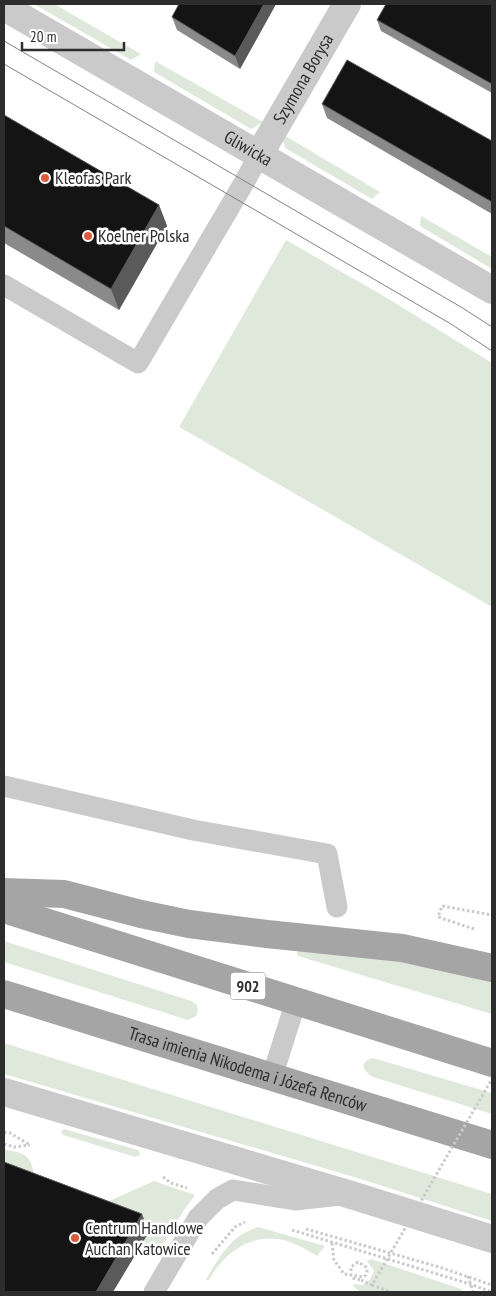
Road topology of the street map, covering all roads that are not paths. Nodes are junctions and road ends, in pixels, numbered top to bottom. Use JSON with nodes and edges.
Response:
{"nodes":[{"id":1,"x":347,"y":4,"type":"edge"},
{"id":2,"x":4,"y":7,"type":"edge"},
{"id":3,"x":259,"y":155,"type":"junction"},
{"id":4,"x":4,"y":285,"type":"edge"},
{"id":5,"x":492,"y":290,"type":"edge"},
{"id":6,"x":4,"y":786,"type":"edge"},
{"id":7,"x":4,"y":892,"type":"edge"},
{"id":8,"x":337,"y":907,"type":"dead end"},
{"id":9,"x":4,"y":909,"type":"edge"},
{"id":10,"x":492,"y":968,"type":"edge"},
{"id":11,"x":4,"y":994,"type":"edge"},
{"id":12,"x":296,"y":1001,"type":"junction"},
{"id":13,"x":492,"y":1062,"type":"edge"},
{"id":14,"x":272,"y":1077,"type":"junction"},
{"id":15,"x":4,"y":1092,"type":"edge"},
{"id":16,"x":492,"y":1145,"type":"edge"},
{"id":17,"x":348,"y":1194,"type":"junction"},
{"id":18,"x":492,"y":1239,"type":"edge"},
{"id":19,"x":154,"y":1292,"type":"edge"}],
"edges":[{"from":1,"to":3,"type":"street","name":"Szymona Borysa"},
{"from":2,"to":3,"type":"street","name":"Gliwicka"},
{"from":3,"to":4,"type":"lane"},
{"from":3,"to":5,"type":"street","name":"Gliwicka"},
{"from":6,"to":8,"type":"lane"},
{"from":7,"to":10,"type":"main road"},
{"from":9,"to":12,"type":"main road","number":"902"},
{"from":11,"to":14,"type":"main road","name":"Trasa imienia Nikodema i Józefa Renców"},
{"from":12,"to":13,"type":"main road","number":"902"},
{"from":12,"to":14,"type":"lane"},
{"from":14,"to":16,"type":"main road","name":"Trasa imienia Nikodema i Józefa Renców"},
{"from":15,"to":17,"type":"street"},
{"from":17,"to":18,"type":"street"},
{"from":17,"to":19,"type":"lane"}]}
